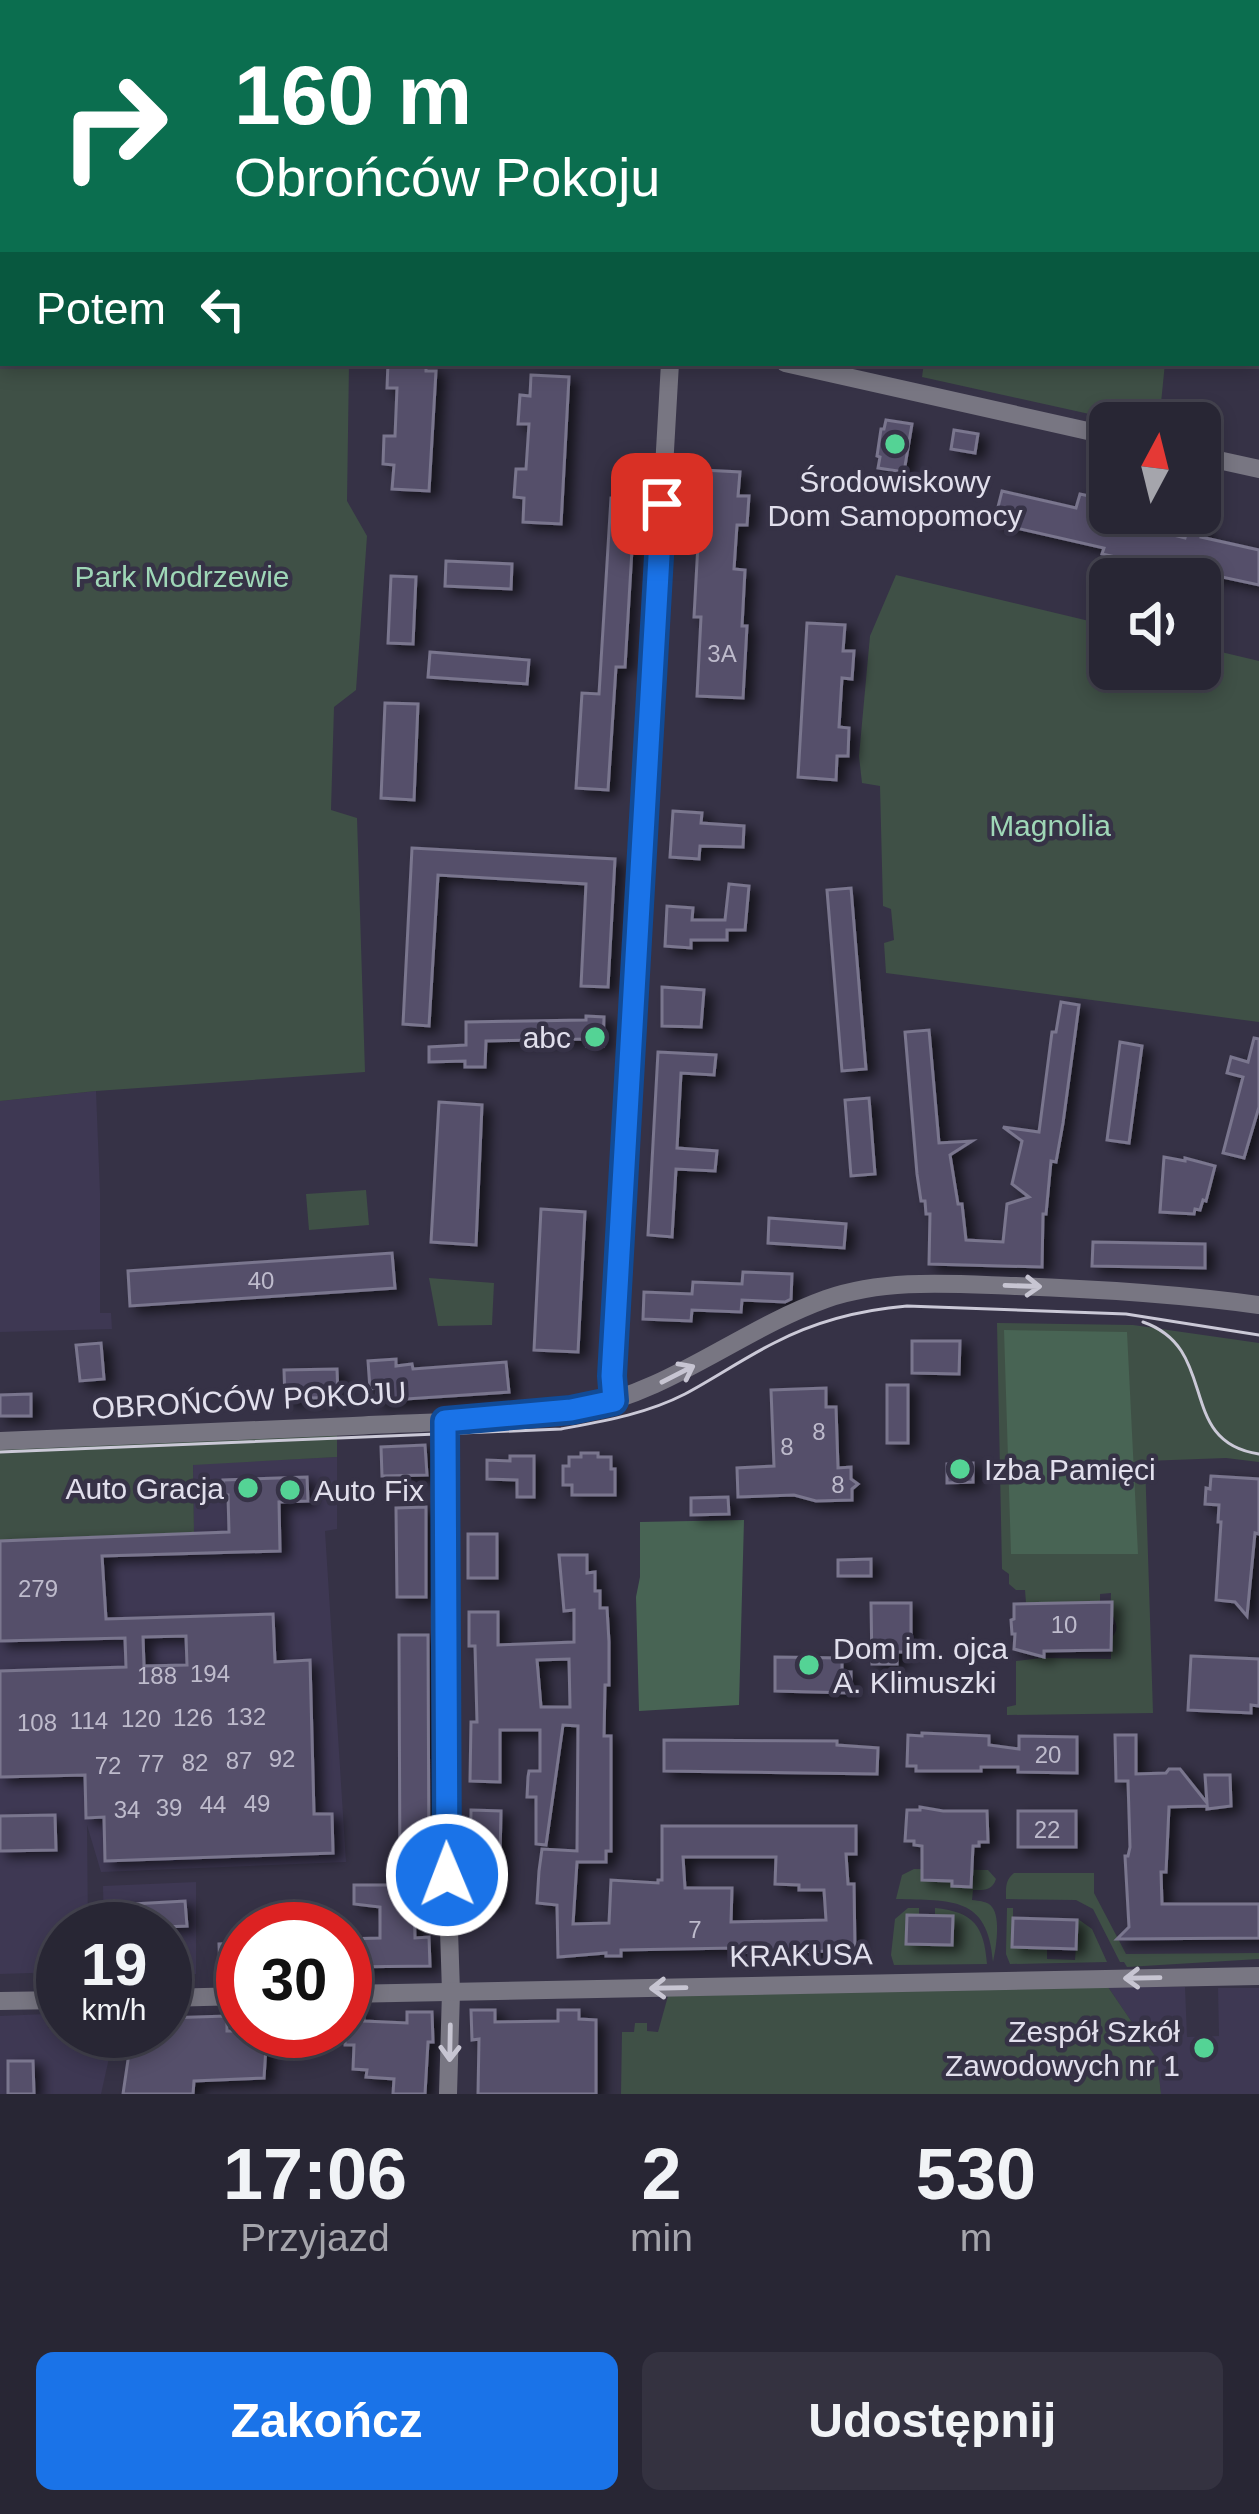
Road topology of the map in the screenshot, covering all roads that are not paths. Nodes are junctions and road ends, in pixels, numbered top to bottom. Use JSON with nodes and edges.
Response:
{"nodes":[{"id":1,"x":670,"y":366,"type":"edge"},
{"id":2,"x":798,"y":366,"type":"edge"},
{"id":3,"x":1089,"y":431,"type":"edge"},
{"id":4,"x":1221,"y":461,"type":"edge"},
{"id":5,"x":1259,"y":469,"type":"edge"},
{"id":6,"x":1259,"y":1305,"type":"edge"},
{"id":7,"x":614,"y":1401,"type":"junction"},
{"id":8,"x":445,"y":1421,"type":"junction"},
{"id":9,"x":0,"y":1441,"type":"edge"},
{"id":10,"x":1259,"y":1976,"type":"edge"},
{"id":11,"x":451,"y":1992,"type":"junction"},
{"id":12,"x":372,"y":1993,"type":"edge"},
{"id":13,"x":36,"y":2000,"type":"edge"},
{"id":14,"x":0,"y":2001,"type":"edge"},
{"id":15,"x":448,"y":2094,"type":"edge"}],
"edges":[{"from":1,"to":7,"type":"street"},
{"from":2,"to":3,"type":"street"},
{"from":4,"to":5,"type":"street"},
{"from":7,"to":6,"type":"street","name":"OBROŃCÓW POKOJU","one_way":true},
{"from":7,"to":8,"type":"street","name":"OBROŃCÓW POKOJU"},
{"from":8,"to":9,"type":"street","name":"OBROŃCÓW POKOJU"},
{"from":8,"to":11,"type":"street"},
{"from":10,"to":11,"type":"street","name":"KRAKUSA","one_way":true},
{"from":11,"to":12,"type":"street","name":"KRAKUSA"},
{"from":11,"to":15,"type":"street","one_way":true},
{"from":13,"to":14,"type":"street"}]}
